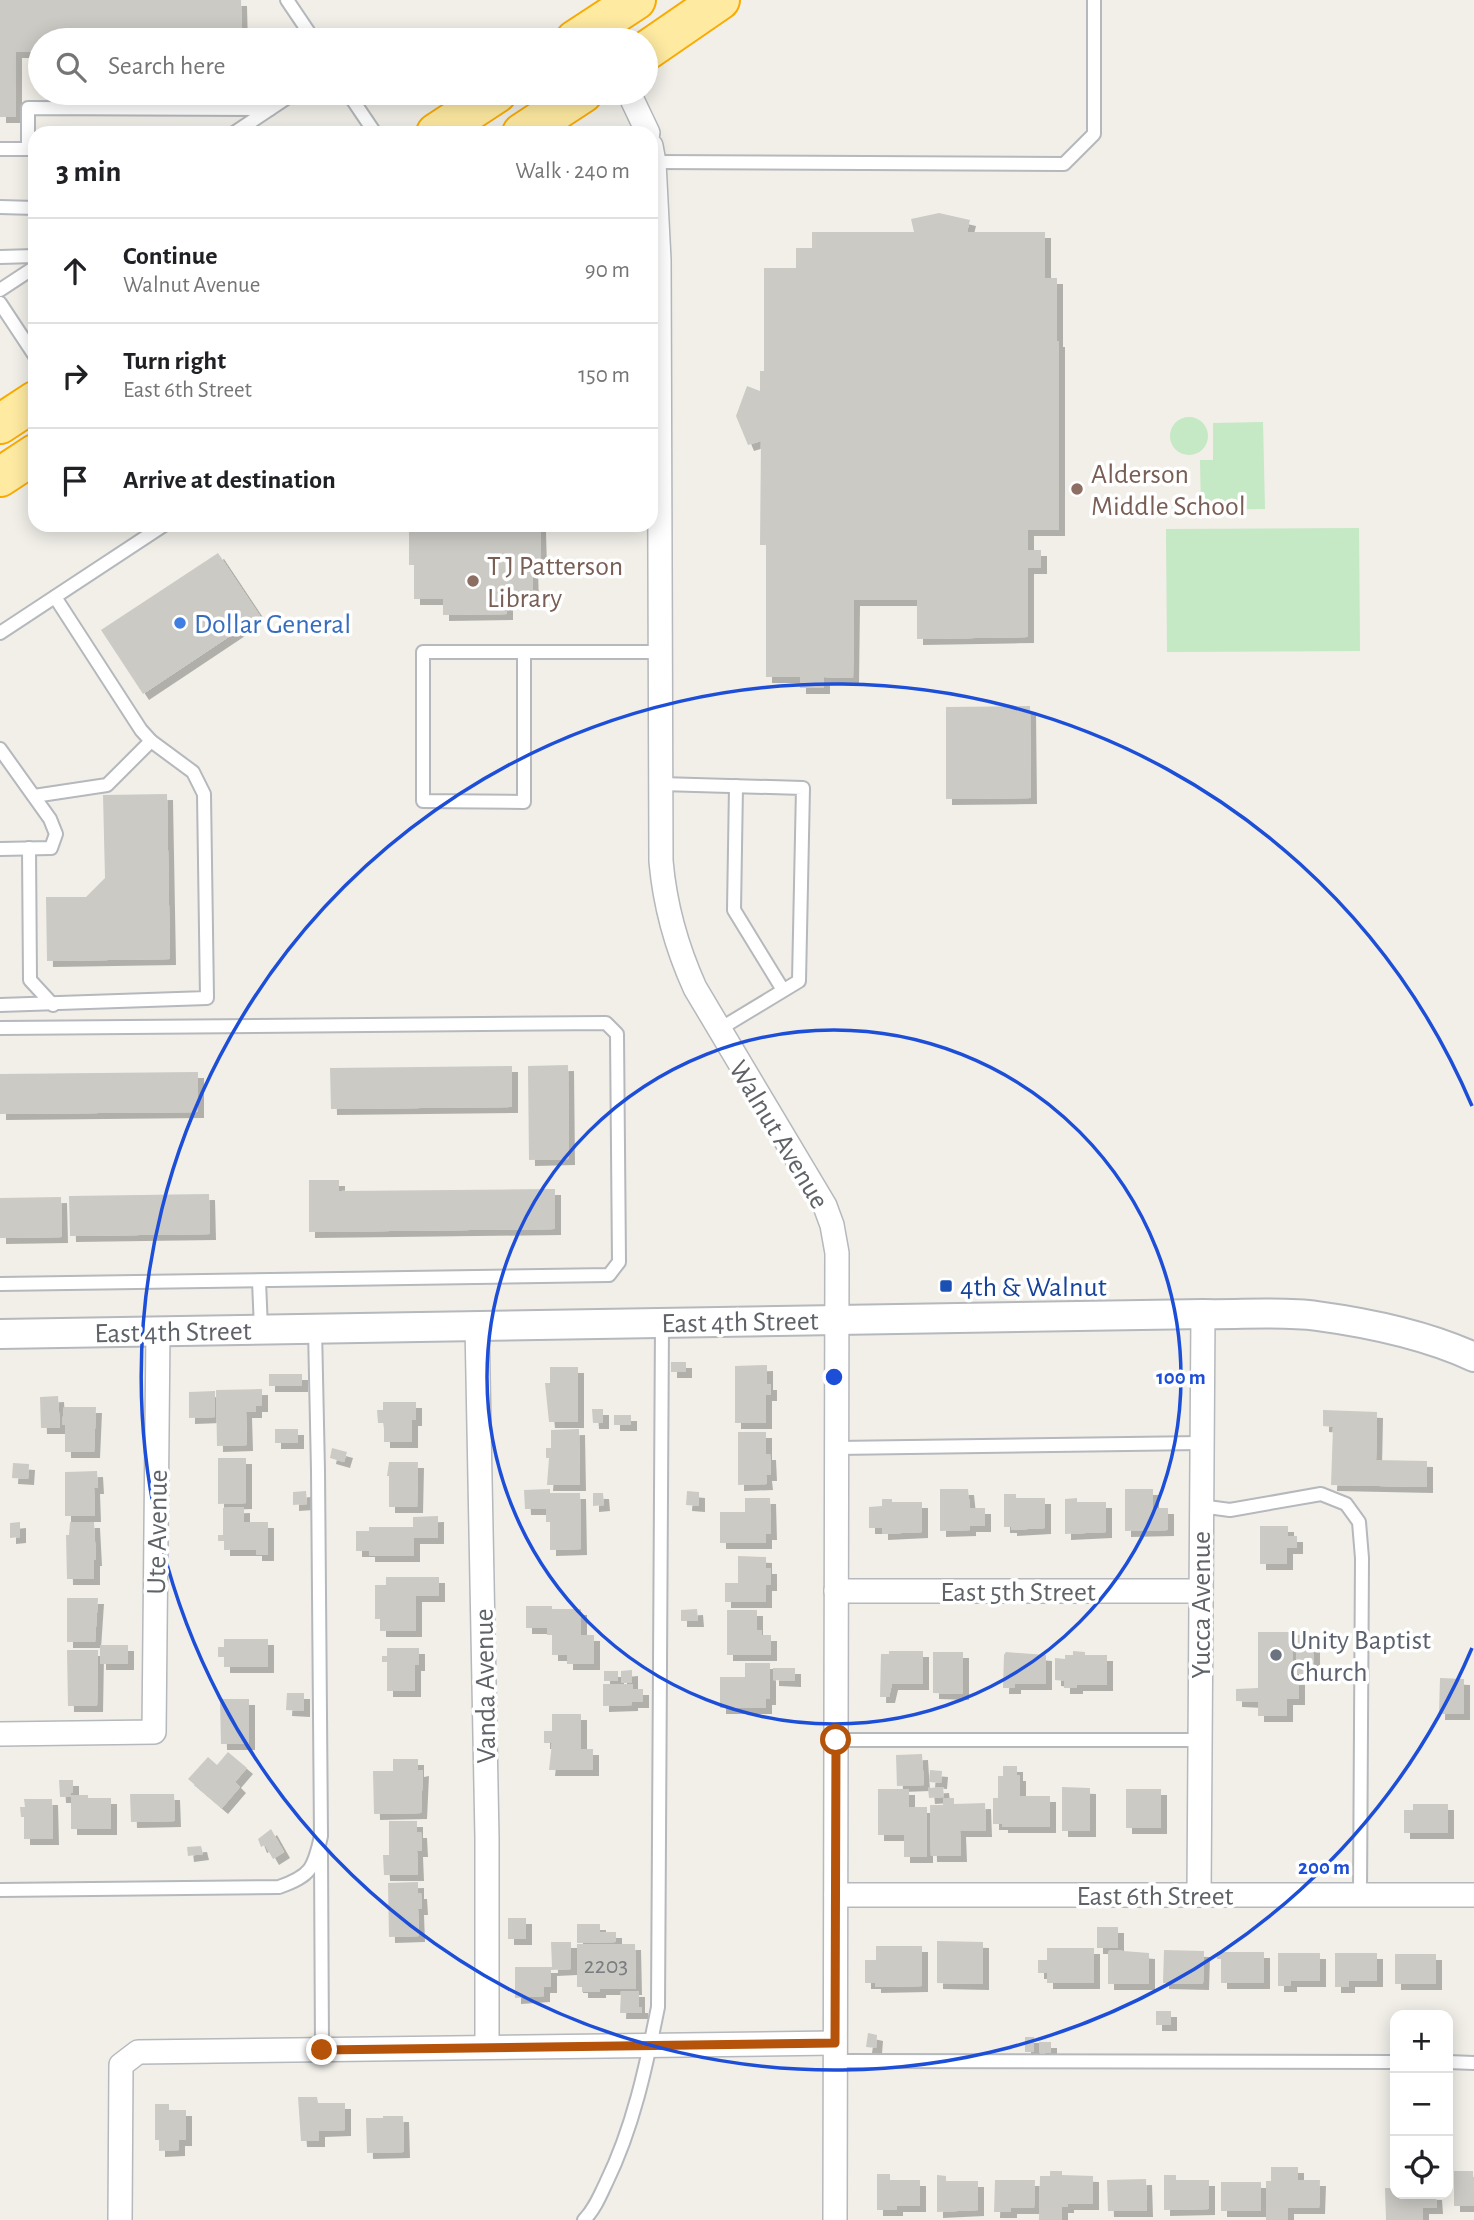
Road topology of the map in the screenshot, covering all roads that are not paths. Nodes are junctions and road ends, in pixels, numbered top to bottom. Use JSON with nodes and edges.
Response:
{"nodes":[{"id":1,"x":288,"y":0,"type":"edge"},
{"id":2,"x":636,"y":0,"type":"edge"},
{"id":3,"x":681,"y":0,"type":"edge"},
{"id":4,"x":720,"y":0,"type":"edge"},
{"id":5,"x":1094,"y":0,"type":"edge"},
{"id":6,"x":306,"y":28,"type":"edge"},
{"id":7,"x":593,"y":28,"type":"edge"},
{"id":8,"x":643,"y":28,"type":"edge"},
{"id":9,"x":658,"y":43,"type":"edge"},
{"id":10,"x":276,"y":105,"type":"edge"},
{"id":11,"x":356,"y":105,"type":"edge"},
{"id":12,"x":479,"y":105,"type":"edge"},
{"id":13,"x":519,"y":105,"type":"edge"},
{"id":14,"x":565,"y":105,"type":"edge"},
{"id":15,"x":635,"y":105,"type":"edge"},
{"id":16,"x":270,"y":109,"type":"junction"},
{"id":17,"x":30,"y":126,"type":"edge"},
{"id":18,"x":244,"y":126,"type":"edge"},
{"id":19,"x":370,"y":126,"type":"edge"},
{"id":20,"x":447,"y":126,"type":"edge"},
{"id":21,"x":488,"y":126,"type":"edge"},
{"id":22,"x":533,"y":126,"type":"edge"},
{"id":23,"x":645,"y":126,"type":"edge"},
{"id":24,"x":0,"y":149,"type":"edge"},
{"id":25,"x":28,"y":149,"type":"edge"},
{"id":26,"x":658,"y":154,"type":"edge"},
{"id":27,"x":0,"y":207,"type":"edge"},
{"id":28,"x":28,"y":208,"type":"edge"},
{"id":29,"x":658,"y":242,"type":"edge"},
{"id":30,"x":28,"y":256,"type":"edge"},
{"id":31,"x":0,"y":257,"type":"edge"},
{"id":32,"x":28,"y":272,"type":"edge"},
{"id":33,"x":0,"y":290,"type":"edge"},
{"id":34,"x":0,"y":303,"type":"edge"},
{"id":35,"x":28,"y":345,"type":"edge"},
{"id":36,"x":28,"y":406,"type":"edge"},
{"id":37,"x":0,"y":424,"type":"edge"},
{"id":38,"x":28,"y":459,"type":"edge"},
{"id":39,"x":0,"y":477,"type":"edge"},
{"id":40,"x":153,"y":532,"type":"edge"},
{"id":41,"x":55,"y":597,"type":"junction"},
{"id":42,"x":0,"y":633,"type":"edge"},
{"id":43,"x":661,"y":652,"type":"junction"},
{"id":44,"x":524,"y":653,"type":"junction"},
{"id":45,"x":151,"y":741,"type":"junction"},
{"id":46,"x":0,"y":749,"type":"edge"},
{"id":47,"x":661,"y":784,"type":"junction"},
{"id":48,"x":736,"y":786,"type":"junction"},
{"id":49,"x":34,"y":796,"type":"junction"},
{"id":50,"x":29,"y":848,"type":"junction"},
{"id":51,"x":0,"y":849,"type":"edge"},
{"id":52,"x":783,"y":990,"type":"junction"},
{"id":53,"x":0,"y":1005,"type":"edge"},
{"id":54,"x":53,"y":1005,"type":"junction"},
{"id":55,"x":0,"y":1028,"type":"edge"},
{"id":56,"x":718,"y":1030,"type":"junction"},
{"id":57,"x":259,"y":1281,"type":"junction"},
{"id":58,"x":0,"y":1284,"type":"edge"},
{"id":59,"x":1203,"y":1314,"type":"junction"},
{"id":60,"x":837,"y":1320,"type":"junction"},
{"id":61,"x":662,"y":1322,"type":"junction"},
{"id":62,"x":477,"y":1325,"type":"junction"},
{"id":63,"x":261,"y":1329,"type":"junction"},
{"id":64,"x":314,"y":1329,"type":"junction"},
{"id":65,"x":158,"y":1331,"type":"junction"},
{"id":66,"x":0,"y":1334,"type":"edge"},
{"id":67,"x":1473,"y":1353,"type":"edge"},
{"id":68,"x":1201,"y":1443,"type":"junction"},
{"id":69,"x":837,"y":1448,"type":"junction"},
{"id":70,"x":1200,"y":1506,"type":"junction"},
{"id":71,"x":836,"y":1591,"type":"junction"},
{"id":72,"x":1200,"y":1591,"type":"junction"},
{"id":73,"x":0,"y":1734,"type":"edge"},
{"id":74,"x":836,"y":1740,"type":"junction"},
{"id":75,"x":1200,"y":1740,"type":"junction"},
{"id":76,"x":321,"y":1836,"type":"junction"},
{"id":77,"x":0,"y":1890,"type":"edge"},
{"id":78,"x":836,"y":1895,"type":"junction"},
{"id":79,"x":1199,"y":1895,"type":"junction"},
{"id":80,"x":1360,"y":1895,"type":"junction"},
{"id":81,"x":1474,"y":1895,"type":"edge"},
{"id":82,"x":650,"y":2045,"type":"junction"},
{"id":83,"x":487,"y":2047,"type":"junction"},
{"id":84,"x":322,"y":2050,"type":"junction"},
{"id":85,"x":835,"y":2052,"type":"junction"},
{"id":86,"x":1390,"y":2062,"type":"edge"},
{"id":87,"x":1453,"y":2063,"type":"edge"},
{"id":88,"x":1474,"y":2063,"type":"edge"},
{"id":89,"x":120,"y":2220,"type":"edge"},
{"id":90,"x":584,"y":2220,"type":"edge"},
{"id":91,"x":835,"y":2220,"type":"edge"}],
"edges":[{"from":1,"to":6,"type":"lane"},
{"from":2,"to":7,"type":"highway"},
{"from":3,"to":8,"type":"highway"},
{"from":4,"to":9,"type":"highway"},
{"from":5,"to":26,"type":"lane"},
{"from":10,"to":16,"type":"lane"},
{"from":11,"to":19,"type":"lane"},
{"from":12,"to":20,"type":"highway"},
{"from":13,"to":21,"type":"highway"},
{"from":14,"to":22,"type":"highway"},
{"from":15,"to":23,"type":"street"},
{"from":16,"to":17,"type":"lane"},
{"from":16,"to":18,"type":"lane"},
{"from":24,"to":25,"type":"lane"},
{"from":27,"to":28,"type":"lane"},
{"from":29,"to":43,"type":"street","name":"Walnut Avenue"},
{"from":30,"to":31,"type":"lane"},
{"from":32,"to":33,"type":"lane"},
{"from":34,"to":35,"type":"lane"},
{"from":36,"to":37,"type":"highway"},
{"from":38,"to":39,"type":"highway"},
{"from":40,"to":41,"type":"lane"},
{"from":41,"to":42,"type":"lane"},
{"from":41,"to":45,"type":"lane"},
{"from":43,"to":44,"type":"lane"},
{"from":43,"to":47,"type":"street","name":"Walnut Avenue"},
{"from":44,"to":44,"type":"lane"},
{"from":45,"to":49,"type":"lane"},
{"from":45,"to":54,"type":"lane"},
{"from":46,"to":49,"type":"lane"},
{"from":47,"to":48,"type":"lane"},
{"from":47,"to":56,"type":"street","name":"Walnut Avenue"},
{"from":48,"to":52,"type":"lane"},
{"from":48,"to":52,"type":"lane"},
{"from":49,"to":50,"type":"lane"},
{"from":50,"to":51,"type":"lane"},
{"from":50,"to":54,"type":"lane"},
{"from":52,"to":56,"type":"lane"},
{"from":53,"to":54,"type":"lane"},
{"from":55,"to":57,"type":"lane"},
{"from":56,"to":60,"type":"street","name":"Walnut Avenue"},
{"from":57,"to":58,"type":"lane"},
{"from":57,"to":63,"type":"lane"},
{"from":59,"to":60,"type":"street","name":"East 4th Street"},
{"from":59,"to":67,"type":"street","name":"East 4th Street"},
{"from":59,"to":68,"type":"street","name":"Yucca Avenue"},
{"from":60,"to":61,"type":"street","name":"East 4th Street"},
{"from":60,"to":69,"type":"street","name":"Walnut Avenue"},
{"from":61,"to":62,"type":"street","name":"East 4th Street"},
{"from":61,"to":82,"type":"lane"},
{"from":62,"to":64,"type":"street","name":"East 4th Street"},
{"from":62,"to":83,"type":"street","name":"Vanda Avenue"},
{"from":63,"to":64,"type":"street","name":"East 4th Street"},
{"from":63,"to":65,"type":"street","name":"East 4th Street"},
{"from":64,"to":76,"type":"lane"},
{"from":65,"to":66,"type":"street","name":"East 4th Street"},
{"from":65,"to":73,"type":"street","name":"Ute Avenue"},
{"from":68,"to":69,"type":"lane"},
{"from":68,"to":70,"type":"street","name":"Yucca Avenue"},
{"from":69,"to":71,"type":"street","name":"Walnut Avenue"},
{"from":70,"to":72,"type":"street","name":"Yucca Avenue"},
{"from":70,"to":80,"type":"lane"},
{"from":71,"to":72,"type":"street","name":"East 5th Street"},
{"from":71,"to":74,"type":"street","name":"Walnut Avenue"},
{"from":72,"to":75,"type":"street","name":"Yucca Avenue"},
{"from":74,"to":75,"type":"lane"},
{"from":74,"to":78,"type":"street","name":"Walnut Avenue"},
{"from":75,"to":79,"type":"street","name":"Yucca Avenue"},
{"from":76,"to":77,"type":"lane"},
{"from":76,"to":84,"type":"lane"},
{"from":78,"to":79,"type":"street","name":"East 6th Street"},
{"from":78,"to":85,"type":"street","name":"Walnut Avenue"},
{"from":79,"to":80,"type":"street","name":"East 6th Street"},
{"from":80,"to":81,"type":"street","name":"East 6th Street"},
{"from":82,"to":83,"type":"street"},
{"from":82,"to":85,"type":"street"},
{"from":82,"to":90,"type":"lane"},
{"from":83,"to":84,"type":"street"},
{"from":84,"to":89,"type":"street"},
{"from":85,"to":86,"type":"lane"},
{"from":85,"to":91,"type":"street","name":"Walnut Avenue"},
{"from":87,"to":88,"type":"lane"}]}
